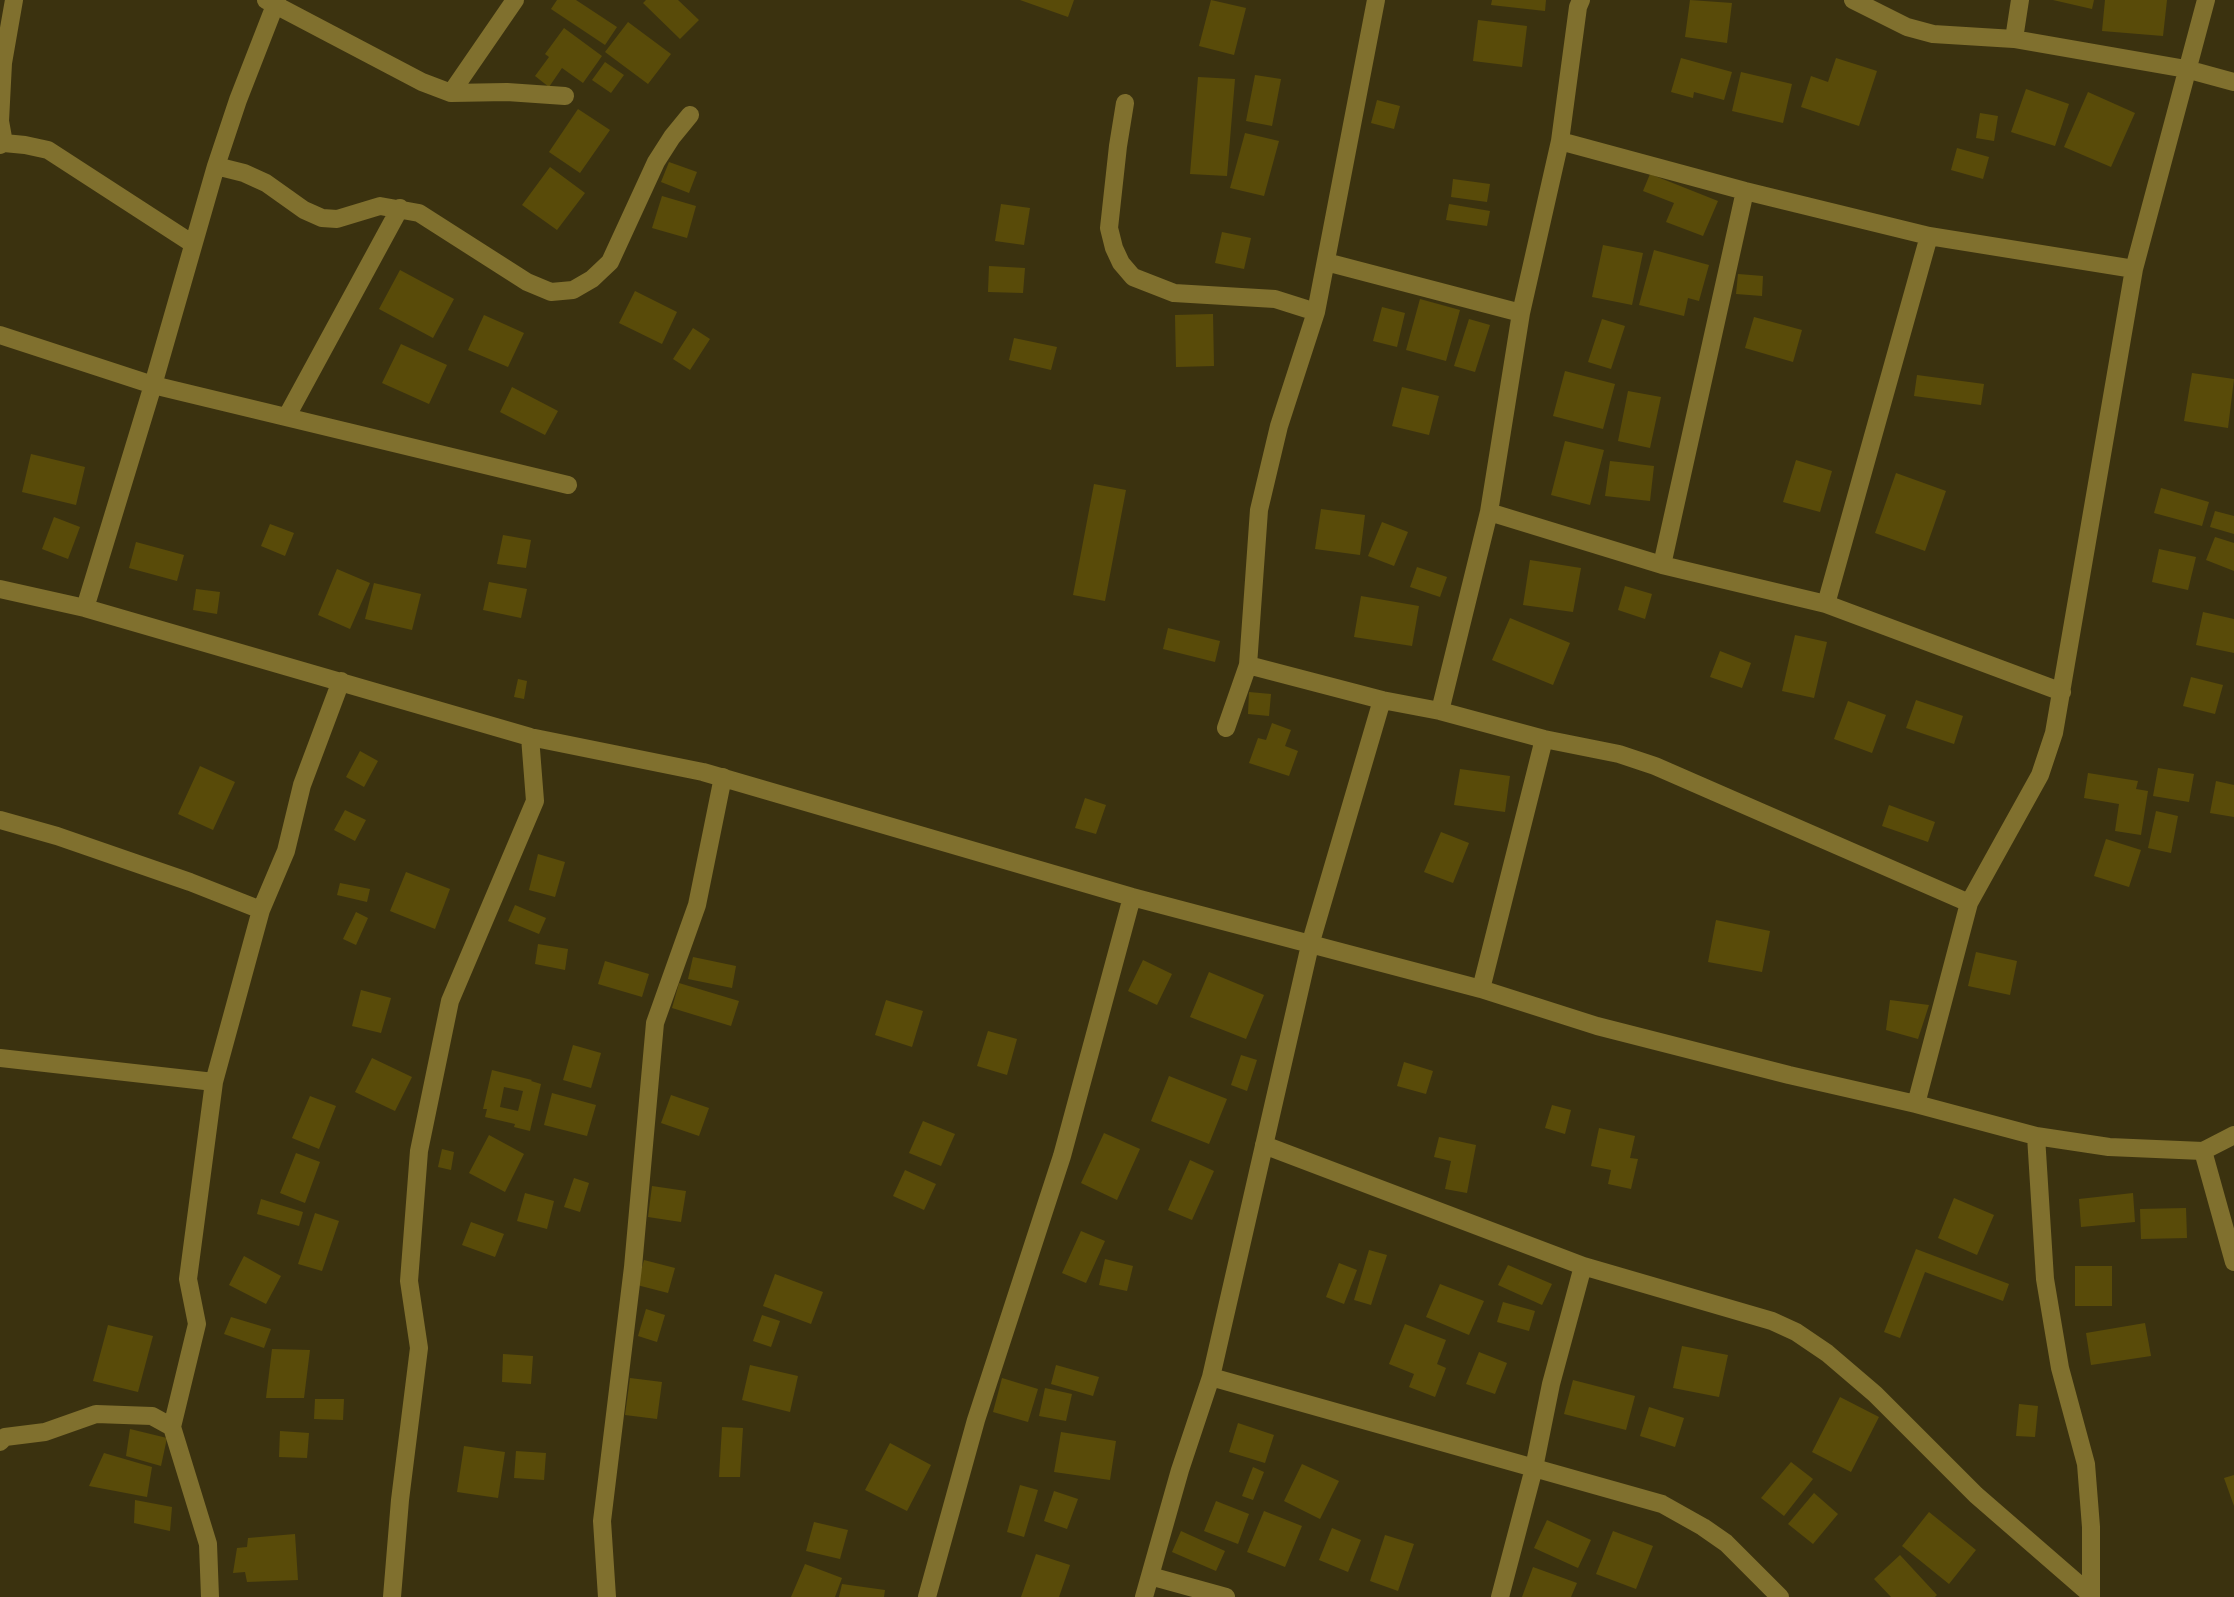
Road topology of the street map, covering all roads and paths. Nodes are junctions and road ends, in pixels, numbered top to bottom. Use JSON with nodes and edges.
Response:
{"nodes":[{"id":1,"x":14,"y":0,"type":"edge"},
{"id":2,"x":515,"y":0,"type":"edge"},
{"id":3,"x":1376,"y":0,"type":"edge"},
{"id":4,"x":1581,"y":0,"type":"edge"},
{"id":5,"x":1853,"y":0,"type":"edge"},
{"id":6,"x":2020,"y":0,"type":"edge"},
{"id":7,"x":2206,"y":0,"type":"edge"},
{"id":8,"x":273,"y":2,"type":"edge"},
{"id":9,"x":2014,"y":39,"type":"junction"},
{"id":10,"x":2186,"y":69,"type":"junction"},
{"id":11,"x":2234,"y":82,"type":"edge"},
{"id":12,"x":451,"y":93,"type":"junction"},
{"id":13,"x":565,"y":96,"type":"dead end"},
{"id":14,"x":1125,"y":103,"type":"dead end"},
{"id":15,"x":690,"y":115,"type":"dead end"},
{"id":16,"x":1560,"y":141,"type":"junction"},
{"id":17,"x":2,"y":144,"type":"edge"},
{"id":18,"x":216,"y":166,"type":"junction"},
{"id":19,"x":1745,"y":191,"type":"junction"},
{"id":20,"x":400,"y":208,"type":"junction"},
{"id":21,"x":1929,"y":236,"type":"junction"},
{"id":22,"x":193,"y":244,"type":"junction"},
{"id":23,"x":1326,"y":262,"type":"junction"},
{"id":24,"x":2134,"y":270,"type":"junction"},
{"id":25,"x":1316,"y":313,"type":"junction"},
{"id":26,"x":1521,"y":313,"type":"junction"},
{"id":27,"x":0,"y":335,"type":"edge"},
{"id":28,"x":153,"y":385,"type":"junction"},
{"id":29,"x":287,"y":416,"type":"junction"},
{"id":30,"x":568,"y":485,"type":"dead end"},
{"id":31,"x":1489,"y":513,"type":"junction"},
{"id":32,"x":1662,"y":565,"type":"junction"},
{"id":33,"x":0,"y":589,"type":"edge"},
{"id":34,"x":1826,"y":604,"type":"junction"},
{"id":35,"x":85,"y":608,"type":"junction"},
{"id":36,"x":1248,"y":665,"type":"junction"},
{"id":37,"x":341,"y":681,"type":"junction"},
{"id":38,"x":2062,"y":692,"type":"junction"},
{"id":39,"x":1381,"y":700,"type":"junction"},
{"id":40,"x":1440,"y":711,"type":"junction"},
{"id":41,"x":1226,"y":728,"type":"dead end"},
{"id":42,"x":530,"y":737,"type":"junction"},
{"id":43,"x":1544,"y":738,"type":"junction"},
{"id":44,"x":723,"y":777,"type":"junction"},
{"id":45,"x":0,"y":820,"type":"edge"},
{"id":46,"x":1132,"y":897,"type":"junction"},
{"id":47,"x":1969,"y":902,"type":"junction"},
{"id":48,"x":261,"y":910,"type":"junction"},
{"id":49,"x":1310,"y":945,"type":"junction"},
{"id":50,"x":1482,"y":989,"type":"junction"},
{"id":51,"x":0,"y":1058,"type":"edge"},
{"id":52,"x":214,"y":1082,"type":"junction"},
{"id":53,"x":1916,"y":1104,"type":"junction"},
{"id":54,"x":2234,"y":1135,"type":"edge"},
{"id":55,"x":2036,"y":1136,"type":"junction"},
{"id":56,"x":1264,"y":1145,"type":"junction"},
{"id":57,"x":2203,"y":1151,"type":"junction"},
{"id":58,"x":2234,"y":1262,"type":"edge"},
{"id":59,"x":1583,"y":1266,"type":"junction"},
{"id":60,"x":1211,"y":1377,"type":"junction"},
{"id":61,"x":173,"y":1427,"type":"junction"},
{"id":62,"x":0,"y":1442,"type":"edge"},
{"id":63,"x":1534,"y":1468,"type":"junction"},
{"id":64,"x":1150,"y":1576,"type":"junction"},
{"id":65,"x":2090,"y":1596,"type":"edge"},
{"id":66,"x":210,"y":1597,"type":"edge"},
{"id":67,"x":392,"y":1597,"type":"edge"},
{"id":68,"x":607,"y":1597,"type":"edge"},
{"id":69,"x":927,"y":1597,"type":"edge"},
{"id":70,"x":1144,"y":1597,"type":"edge"},
{"id":71,"x":1226,"y":1597,"type":"edge"},
{"id":72,"x":1500,"y":1597,"type":"edge"},
{"id":73,"x":1780,"y":1597,"type":"edge"}],
"edges":[{"from":1,"to":17,"type":"street"},
{"from":2,"to":12,"type":"street"},
{"from":3,"to":23,"type":"street"},
{"from":4,"to":16,"type":"street"},
{"from":5,"to":9,"type":"street"},
{"from":6,"to":9,"type":"street"},
{"from":7,"to":10,"type":"street"},
{"from":8,"to":12,"type":"street"},
{"from":8,"to":18,"type":"street"},
{"from":9,"to":10,"type":"street"},
{"from":10,"to":11,"type":"street"},
{"from":10,"to":24,"type":"street"},
{"from":12,"to":13,"type":"street"},
{"from":14,"to":25,"type":"street"},
{"from":15,"to":20,"type":"street"},
{"from":16,"to":19,"type":"street"},
{"from":16,"to":26,"type":"street"},
{"from":17,"to":22,"type":"street"},
{"from":18,"to":20,"type":"street"},
{"from":18,"to":22,"type":"street"},
{"from":19,"to":21,"type":"street"},
{"from":19,"to":32,"type":"street"},
{"from":20,"to":29,"type":"street"},
{"from":21,"to":24,"type":"street"},
{"from":21,"to":34,"type":"street"},
{"from":22,"to":28,"type":"street"},
{"from":23,"to":25,"type":"street"},
{"from":23,"to":26,"type":"street"},
{"from":24,"to":38,"type":"street"},
{"from":25,"to":36,"type":"street"},
{"from":26,"to":31,"type":"street"},
{"from":27,"to":28,"type":"street"},
{"from":28,"to":29,"type":"street"},
{"from":28,"to":35,"type":"street"},
{"from":29,"to":30,"type":"street"},
{"from":31,"to":32,"type":"street"},
{"from":31,"to":40,"type":"street"},
{"from":32,"to":34,"type":"street"},
{"from":33,"to":35,"type":"street"},
{"from":34,"to":38,"type":"street"},
{"from":35,"to":37,"type":"street"},
{"from":36,"to":39,"type":"street"},
{"from":36,"to":41,"type":"street"},
{"from":37,"to":42,"type":"street"},
{"from":37,"to":48,"type":"street"},
{"from":38,"to":47,"type":"street"},
{"from":39,"to":40,"type":"street"},
{"from":39,"to":49,"type":"street"},
{"from":40,"to":43,"type":"street"},
{"from":42,"to":44,"type":"street"},
{"from":42,"to":67,"type":"street"},
{"from":43,"to":47,"type":"street"},
{"from":43,"to":50,"type":"street"},
{"from":44,"to":46,"type":"street"},
{"from":44,"to":68,"type":"street"},
{"from":45,"to":48,"type":"street"},
{"from":46,"to":49,"type":"street"},
{"from":46,"to":69,"type":"street"},
{"from":47,"to":53,"type":"street"},
{"from":48,"to":52,"type":"street"},
{"from":49,"to":50,"type":"street"},
{"from":49,"to":56,"type":"street"},
{"from":50,"to":53,"type":"street"},
{"from":51,"to":52,"type":"street"},
{"from":52,"to":61,"type":"street"},
{"from":53,"to":55,"type":"street"},
{"from":54,"to":57,"type":"street"},
{"from":55,"to":57,"type":"street"},
{"from":55,"to":65,"type":"street"},
{"from":56,"to":59,"type":"street"},
{"from":56,"to":60,"type":"street"},
{"from":57,"to":58,"type":"street"},
{"from":59,"to":63,"type":"street"},
{"from":59,"to":65,"type":"street"},
{"from":60,"to":63,"type":"street"},
{"from":60,"to":64,"type":"street"},
{"from":61,"to":62,"type":"street"},
{"from":61,"to":66,"type":"street"},
{"from":63,"to":72,"type":"street"},
{"from":63,"to":73,"type":"street"},
{"from":64,"to":70,"type":"street"},
{"from":64,"to":71,"type":"street"}]}
